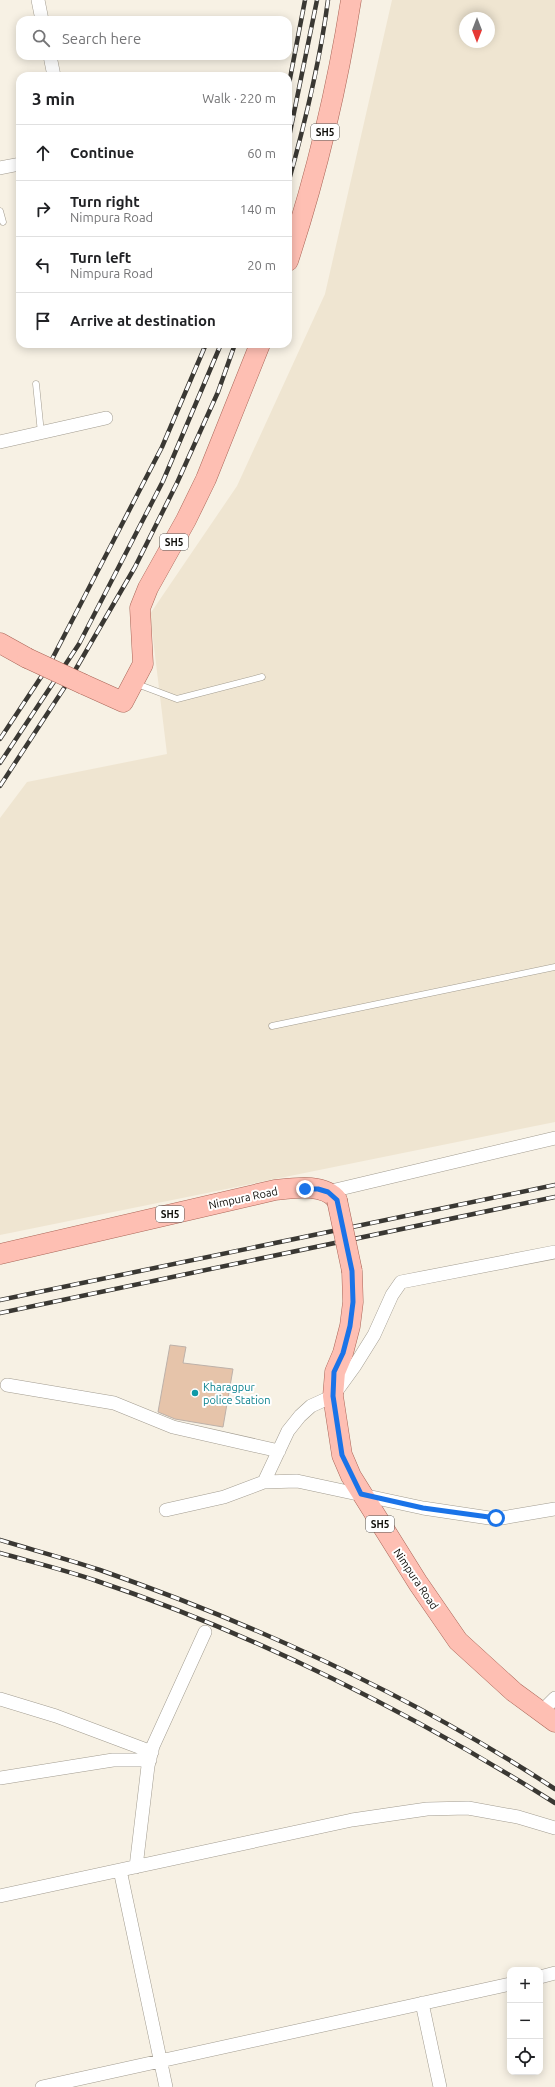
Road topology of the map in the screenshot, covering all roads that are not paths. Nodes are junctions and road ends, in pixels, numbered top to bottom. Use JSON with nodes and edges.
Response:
{"nodes":[{"id":1,"x":38,"y":0,"type":"edge"},
{"id":2,"x":351,"y":0,"type":"edge"},
{"id":3,"x":41,"y":16,"type":"edge"},
{"id":4,"x":51,"y":60,"type":"edge"},
{"id":5,"x":53,"y":72,"type":"edge"},
{"id":6,"x":16,"y":165,"type":"edge"},
{"id":7,"x":0,"y":168,"type":"edge"},
{"id":8,"x":0,"y":211,"type":"edge"},
{"id":9,"x":3,"y":222,"type":"dead end"},
{"id":10,"x":292,"y":249,"type":"edge"},
{"id":11,"x":258,"y":348,"type":"edge"},
{"id":12,"x":36,"y":384,"type":"dead end"},
{"id":13,"x":106,"y":418,"type":"dead end"},
{"id":14,"x":41,"y":433,"type":"junction"},
{"id":15,"x":0,"y":442,"type":"edge"},
{"id":16,"x":0,"y":643,"type":"edge"},
{"id":17,"x":262,"y":677,"type":"dead end"},
{"id":18,"x":133,"y":683,"type":"junction"},
{"id":19,"x":555,"y":967,"type":"edge"},
{"id":20,"x":272,"y":1026,"type":"dead end"},
{"id":21,"x":555,"y":1138,"type":"edge"},
{"id":22,"x":332,"y":1196,"type":"junction"},
{"id":23,"x":555,"y":1252,"type":"edge"},
{"id":24,"x":0,"y":1254,"type":"edge"},
{"id":25,"x":7,"y":1385,"type":"dead end"},
{"id":26,"x":333,"y":1396,"type":"junction"},
{"id":27,"x":279,"y":1451,"type":"junction"},
{"id":28,"x":264,"y":1482,"type":"junction"},
{"id":29,"x":361,"y":1494,"type":"junction"},
{"id":30,"x":555,"y":1509,"type":"edge"},
{"id":31,"x":166,"y":1510,"type":"dead end"},
{"id":32,"x":205,"y":1632,"type":"dead end"},
{"id":33,"x":555,"y":1698,"type":"edge"},
{"id":34,"x":0,"y":1699,"type":"edge"},
{"id":35,"x":548,"y":1717,"type":"edge"},
{"id":36,"x":151,"y":1756,"type":"junction"},
{"id":37,"x":0,"y":1778,"type":"edge"},
{"id":38,"x":555,"y":1828,"type":"edge"},
{"id":39,"x":136,"y":1867,"type":"junction"},
{"id":40,"x":120,"y":1870,"type":"junction"},
{"id":41,"x":0,"y":1896,"type":"edge"},
{"id":42,"x":555,"y":1974,"type":"edge"},
{"id":43,"x":543,"y":1976,"type":"edge"},
{"id":44,"x":507,"y":1985,"type":"edge"},
{"id":45,"x":422,"y":2003,"type":"junction"},
{"id":46,"x":162,"y":2061,"type":"junction"},
{"id":47,"x":42,"y":2087,"type":"edge"},
{"id":48,"x":166,"y":2087,"type":"edge"},
{"id":49,"x":440,"y":2087,"type":"edge"}],
"edges":[{"from":1,"to":3,"type":"street"},
{"from":2,"to":10,"type":"main road","number":"SH5"},
{"from":4,"to":5,"type":"street"},
{"from":6,"to":7,"type":"street"},
{"from":8,"to":9,"type":"lane"},
{"from":11,"to":18,"type":"main road","number":"SH5"},
{"from":12,"to":14,"type":"lane"},
{"from":13,"to":14,"type":"street"},
{"from":14,"to":15,"type":"street"},
{"from":16,"to":18,"type":"main road","number":"SH5","bridge":true},
{"from":17,"to":18,"type":"lane"},
{"from":19,"to":20,"type":"lane"},
{"from":21,"to":22,"type":"street"},
{"from":22,"to":24,"type":"main road","name":"Nimpura Road","number":"SH5"},
{"from":22,"to":26,"type":"main road","name":"Nimpura Road","number":"SH5","bridge":true},
{"from":23,"to":26,"type":"street"},
{"from":25,"to":27,"type":"street"},
{"from":26,"to":27,"type":"street"},
{"from":26,"to":29,"type":"main road","name":"Nimpura Road","number":"SH5"},
{"from":27,"to":28,"type":"street"},
{"from":28,"to":29,"type":"street"},
{"from":28,"to":31,"type":"street"},
{"from":29,"to":30,"type":"street"},
{"from":29,"to":35,"type":"main road","name":"Nimpura Road","number":"SH5"},
{"from":32,"to":36,"type":"street"},
{"from":33,"to":35,"type":"street"},
{"from":34,"to":36,"type":"street"},
{"from":36,"to":37,"type":"street"},
{"from":36,"to":39,"type":"street"},
{"from":38,"to":39,"type":"street"},
{"from":39,"to":40,"type":"street"},
{"from":40,"to":41,"type":"street"},
{"from":40,"to":46,"type":"street"},
{"from":42,"to":43,"type":"street"},
{"from":44,"to":45,"type":"street"},
{"from":45,"to":46,"type":"street"},
{"from":45,"to":49,"type":"street"},
{"from":46,"to":47,"type":"street"},
{"from":46,"to":48,"type":"street"}]}
